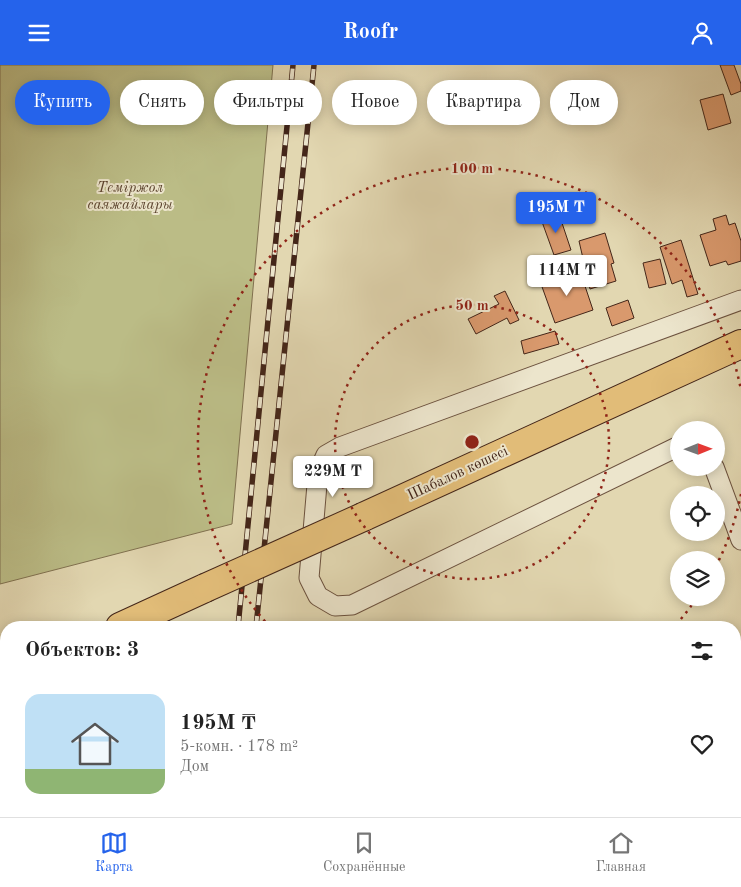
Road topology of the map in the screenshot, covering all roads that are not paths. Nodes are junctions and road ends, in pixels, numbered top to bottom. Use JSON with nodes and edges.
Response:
{"nodes":[{"id":1,"x":741,"y":300,"type":"edge"},
{"id":2,"x":741,"y":344,"type":"edge"},
{"id":3,"x":670,"y":450,"type":"edge"},
{"id":4,"x":717,"y":476,"type":"edge"},
{"id":5,"x":741,"y":540,"type":"edge"},
{"id":6,"x":133,"y":621,"type":"edge"}],
"edges":[{"from":1,"to":3,"type":"street"},
{"from":2,"to":6,"type":"main road","name":"Шабалов көшесі","bridge":true},
{"from":4,"to":5,"type":"street"}]}
